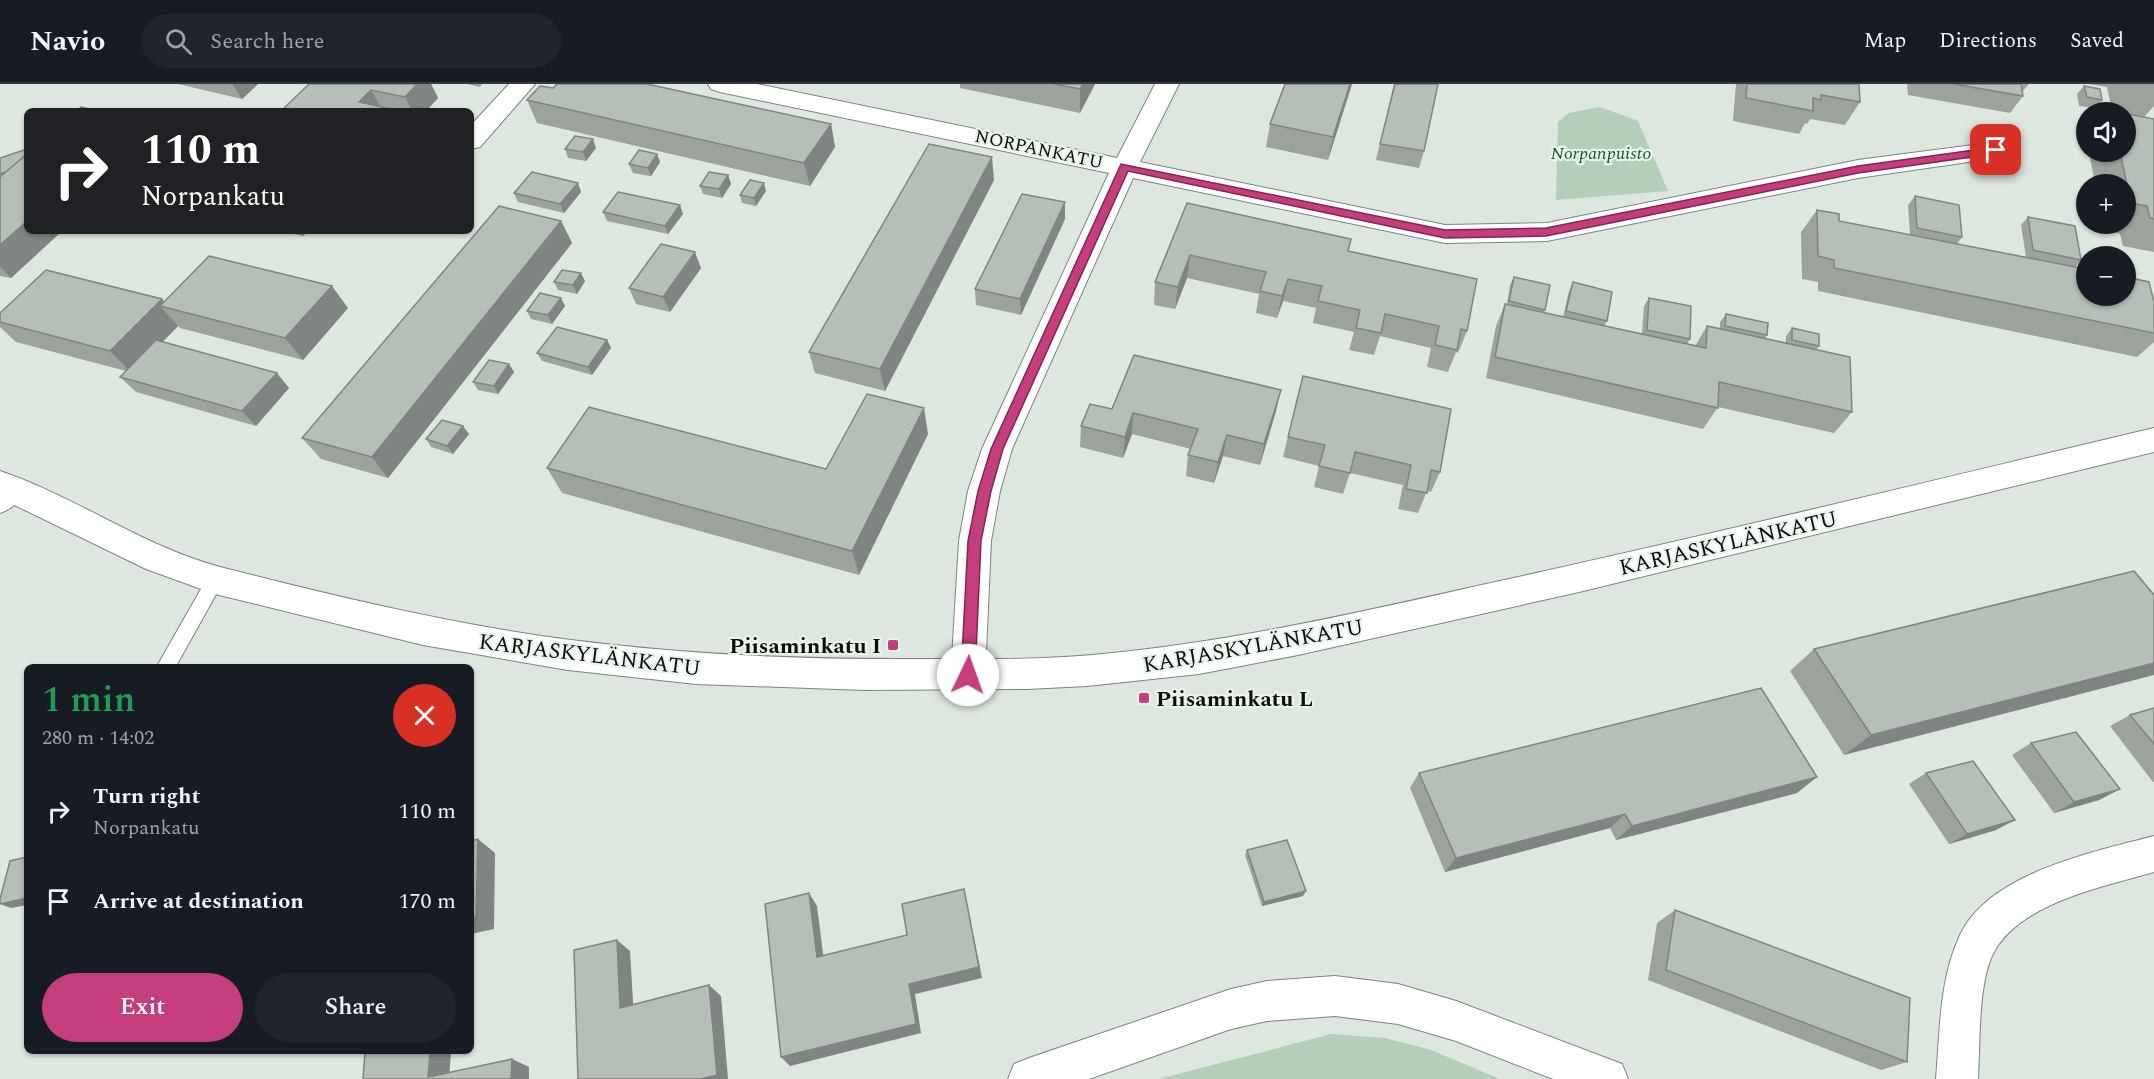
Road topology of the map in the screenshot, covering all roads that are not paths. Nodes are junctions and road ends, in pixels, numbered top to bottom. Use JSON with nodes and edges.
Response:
{"nodes":[{"id":1,"x":523,"y":84,"type":"edge"},
{"id":2,"x":720,"y":84,"type":"edge"},
{"id":3,"x":1167,"y":84,"type":"edge"},
{"id":4,"x":474,"y":138,"type":"edge"},
{"id":5,"x":1996,"y":150,"type":"dead end"},
{"id":6,"x":1125,"y":166,"type":"junction"},
{"id":7,"x":2154,"y":440,"type":"edge"},
{"id":8,"x":6,"y":494,"type":"edge"},
{"id":9,"x":215,"y":580,"type":"junction"},
{"id":10,"x":167,"y":664,"type":"edge"},
{"id":11,"x":968,"y":675,"type":"junction"},
{"id":12,"x":2154,"y":854,"type":"edge"},
{"id":13,"x":1038,"y":1075,"type":"edge"},
{"id":14,"x":1607,"y":1079,"type":"edge"},
{"id":15,"x":1957,"y":1079,"type":"edge"}],
"edges":[{"from":1,"to":4,"type":"street"},
{"from":2,"to":6,"type":"street","name":"NORPANKATU"},
{"from":3,"to":6,"type":"street"},
{"from":5,"to":6,"type":"street","name":"NORPANKATU"},
{"from":6,"to":11,"type":"street"},
{"from":7,"to":11,"type":"street","name":"KARJASKYLÄNKATU"},
{"from":8,"to":9,"type":"street","name":"KARJASKYLÄNKATU"},
{"from":9,"to":10,"type":"lane"},
{"from":9,"to":11,"type":"street","name":"KARJASKYLÄNKATU"},
{"from":12,"to":15,"type":"street"},
{"from":13,"to":14,"type":"street"}]}
